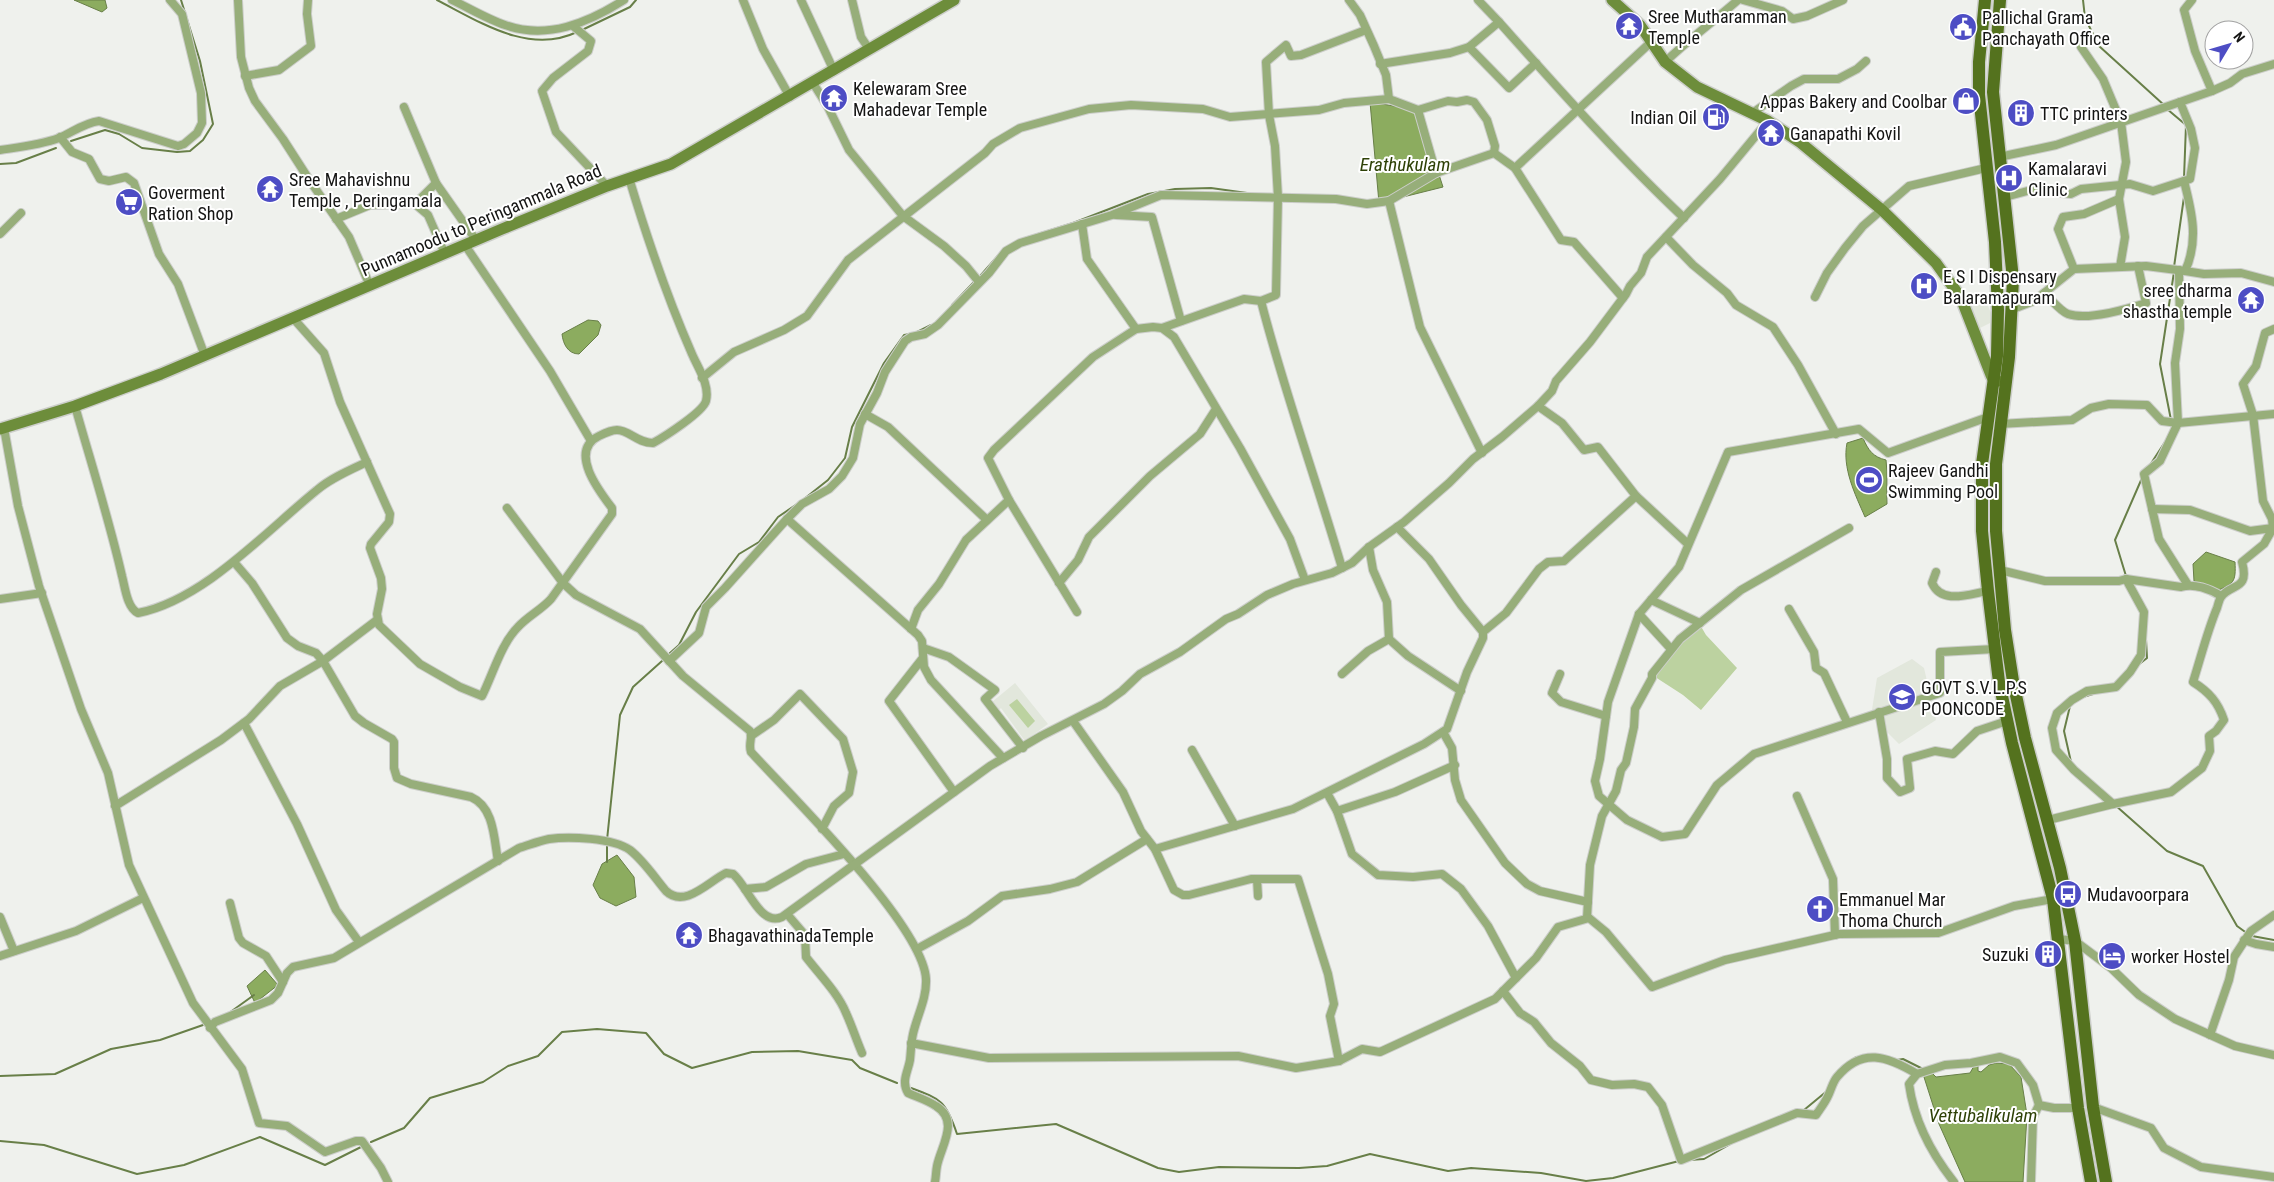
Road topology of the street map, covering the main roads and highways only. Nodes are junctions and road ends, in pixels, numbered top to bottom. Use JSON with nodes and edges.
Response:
{"nodes":[{"id":1,"x":954,"y":0,"type":"edge"},
{"id":2,"x":1612,"y":0,"type":"edge"},
{"id":3,"x":1985,"y":0,"type":"edge"},
{"id":4,"x":2000,"y":0,"type":"edge"},
{"id":5,"x":2000,"y":382,"type":"junction"},
{"id":6,"x":2,"y":428,"type":"edge"},
{"id":7,"x":2092,"y":1182,"type":"edge"},
{"id":8,"x":2106,"y":1182,"type":"edge"}],
"edges":[{"from":1,"to":6,"type":"main road","name":"Punnamoodu to Peringammala Road"},
{"from":2,"to":5,"type":"main road"},
{"from":3,"to":5,"type":"main road"},
{"from":4,"to":5,"type":"main road"},
{"from":5,"to":7,"type":"main road"},
{"from":5,"to":8,"type":"main road"}]}
